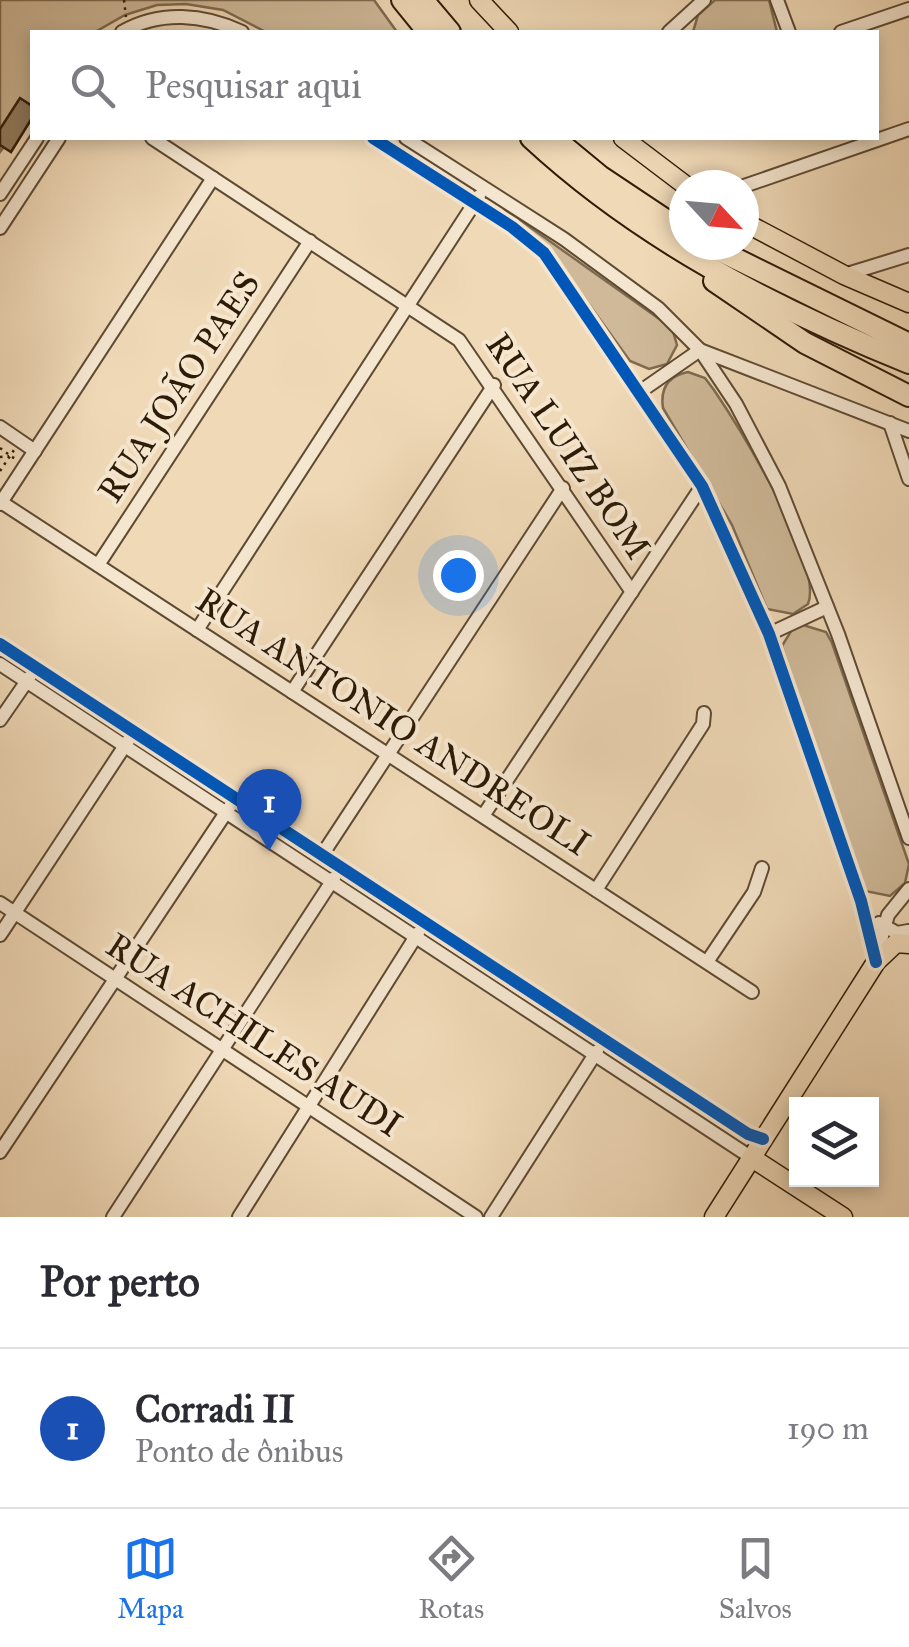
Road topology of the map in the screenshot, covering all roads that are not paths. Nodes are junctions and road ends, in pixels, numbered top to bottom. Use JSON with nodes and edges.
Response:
{"nodes":[{"id":1,"x":402,"y":0,"type":"edge"},
{"id":2,"x":423,"y":0,"type":"edge"},
{"id":3,"x":704,"y":0,"type":"edge"},
{"id":4,"x":777,"y":0,"type":"edge"},
{"id":5,"x":482,"y":1,"type":"edge"},
{"id":6,"x":909,"y":9,"type":"edge"},
{"id":7,"x":126,"y":30,"type":"edge"},
{"id":8,"x":237,"y":30,"type":"edge"},
{"id":9,"x":426,"y":30,"type":"edge"},
{"id":10,"x":448,"y":30,"type":"edge"},
{"id":11,"x":507,"y":30,"type":"edge"},
{"id":12,"x":674,"y":30,"type":"edge"},
{"id":13,"x":788,"y":30,"type":"edge"},
{"id":14,"x":847,"y":30,"type":"edge"},
{"id":15,"x":909,"y":129,"type":"edge"},
{"id":16,"x":879,"y":139,"type":"edge"},
{"id":17,"x":36,"y":140,"type":"edge"},
{"id":18,"x":57,"y":140,"type":"edge"},
{"id":19,"x":155,"y":140,"type":"edge"},
{"id":20,"x":376,"y":140,"type":"edge"},
{"id":21,"x":409,"y":140,"type":"edge"},
{"id":22,"x":533,"y":140,"type":"edge"},
{"id":23,"x":556,"y":140,"type":"edge"},
{"id":24,"x":626,"y":140,"type":"edge"},
{"id":25,"x":877,"y":140,"type":"edge"},
{"id":26,"x":669,"y":173,"type":"edge"},
{"id":27,"x":214,"y":178,"type":"junction"},
{"id":28,"x":759,"y":181,"type":"edge"},
{"id":29,"x":484,"y":188,"type":"junction"},
{"id":30,"x":0,"y":194,"type":"edge"},
{"id":31,"x":474,"y":203,"type":"junction"},
{"id":32,"x":0,"y":228,"type":"edge"},
{"id":33,"x":759,"y":230,"type":"edge"},
{"id":34,"x":669,"y":232,"type":"edge"},
{"id":35,"x":669,"y":234,"type":"edge"},
{"id":36,"x":310,"y":241,"type":"junction"},
{"id":37,"x":909,"y":255,"type":"edge"},
{"id":38,"x":699,"y":260,"type":"edge"},
{"id":39,"x":714,"y":260,"type":"edge"},
{"id":40,"x":738,"y":260,"type":"edge"},
{"id":41,"x":844,"y":276,"type":"junction"},
{"id":42,"x":909,"y":303,"type":"edge"},
{"id":43,"x":408,"y":305,"type":"junction"},
{"id":44,"x":909,"y":344,"type":"edge"},
{"id":45,"x":700,"y":350,"type":"junction"},
{"id":46,"x":909,"y":363,"type":"edge"},
{"id":47,"x":494,"y":385,"type":"junction"},
{"id":48,"x":641,"y":391,"type":"junction"},
{"id":49,"x":909,"y":396,"type":"edge"},
{"id":50,"x":890,"y":424,"type":"junction"},
{"id":51,"x":0,"y":427,"type":"edge"},
{"id":52,"x":909,"y":431,"type":"edge"},
{"id":53,"x":35,"y":451,"type":"junction"},
{"id":54,"x":909,"y":479,"type":"edge"},
{"id":55,"x":702,"y":486,"type":"junction"},
{"id":56,"x":563,"y":488,"type":"junction"},
{"id":57,"x":1,"y":503,"type":"edge"},
{"id":58,"x":98,"y":565,"type":"junction"},
{"id":59,"x":632,"y":592,"type":"junction"},
{"id":60,"x":827,"y":607,"type":"junction"},
{"id":61,"x":197,"y":630,"type":"junction"},
{"id":62,"x":769,"y":634,"type":"junction"},
{"id":63,"x":0,"y":644,"type":"edge"},
{"id":64,"x":0,"y":664,"type":"edge"},
{"id":65,"x":36,"y":668,"type":"junction"},
{"id":66,"x":26,"y":682,"type":"junction"},
{"id":67,"x":292,"y":692,"type":"junction"},
{"id":68,"x":704,"y":713,"type":"dead end"},
{"id":69,"x":0,"y":720,"type":"edge"},
{"id":70,"x":134,"y":732,"type":"junction"},
{"id":71,"x":125,"y":746,"type":"junction"},
{"id":72,"x":388,"y":754,"type":"junction"},
{"id":73,"x":235,"y":798,"type":"junction"},
{"id":74,"x":225,"y":813,"type":"junction"},
{"id":75,"x":483,"y":816,"type":"junction"},
{"id":76,"x":909,"y":838,"type":"edge"},
{"id":77,"x":322,"y":855,"type":"junction"},
{"id":78,"x":340,"y":868,"type":"junction"},
{"id":79,"x":762,"y":868,"type":"dead end"},
{"id":80,"x":331,"y":882,"type":"junction"},
{"id":81,"x":909,"y":889,"type":"edge"},
{"id":82,"x":596,"y":890,"type":"junction"},
{"id":83,"x":860,"y":901,"type":"junction"},
{"id":84,"x":0,"y":902,"type":"edge"},
{"id":85,"x":15,"y":912,"type":"junction"},
{"id":86,"x":425,"y":922,"type":"junction"},
{"id":87,"x":883,"y":926,"type":"junction"},
{"id":88,"x":909,"y":931,"type":"edge"},
{"id":89,"x":0,"y":935,"type":"edge"},
{"id":90,"x":416,"y":937,"type":"junction"},
{"id":91,"x":909,"y":944,"type":"edge"},
{"id":92,"x":707,"y":962,"type":"junction"},
{"id":93,"x":876,"y":962,"type":"junction"},
{"id":94,"x":115,"y":979,"type":"junction"},
{"id":95,"x":752,"y":992,"type":"dead end"},
{"id":96,"x":604,"y":1040,"type":"junction"},
{"id":97,"x":222,"y":1050,"type":"junction"},
{"id":98,"x":594,"y":1055,"type":"junction"},
{"id":99,"x":308,"y":1106,"type":"junction"},
{"id":100,"x":764,"y":1138,"type":"junction"},
{"id":101,"x":0,"y":1152,"type":"edge"},
{"id":102,"x":752,"y":1158,"type":"junction"},
{"id":103,"x":770,"y":1170,"type":"junction"},
{"id":104,"x":113,"y":1217,"type":"edge"},
{"id":105,"x":239,"y":1217,"type":"edge"},
{"id":106,"x":476,"y":1217,"type":"edge"},
{"id":107,"x":491,"y":1217,"type":"edge"},
{"id":108,"x":714,"y":1217,"type":"edge"},
{"id":109,"x":842,"y":1217,"type":"edge"}],
"edges":[{"from":1,"to":9,"type":"highway"},
{"from":2,"to":10,"type":"highway"},
{"from":3,"to":12,"type":"street"},
{"from":4,"to":13,"type":"street"},
{"from":5,"to":11,"type":"main road"},
{"from":6,"to":14,"type":"street"},
{"from":7,"to":8,"type":"street"},
{"from":15,"to":16,"type":"street"},
{"from":17,"to":30,"type":"street"},
{"from":18,"to":32,"type":"street"},
{"from":19,"to":27,"type":"street","name":"RUA LUIZ BOM"},
{"from":20,"to":31,"type":"street"},
{"from":21,"to":29,"type":"street"},
{"from":22,"to":35,"type":"highway"},
{"from":23,"to":34,"type":"highway"},
{"from":24,"to":26,"type":"main road"},
{"from":25,"to":28,"type":"street"},
{"from":27,"to":36,"type":"street","name":"RUA LUIZ BOM"},
{"from":27,"to":53,"type":"street"},
{"from":29,"to":31,"type":"street"},
{"from":29,"to":45,"type":"street"},
{"from":31,"to":43,"type":"street"},
{"from":31,"to":48,"type":"street"},
{"from":33,"to":41,"type":"main road"},
{"from":36,"to":43,"type":"street","name":"RUA LUIZ BOM"},
{"from":36,"to":58,"type":"street","name":"RUA JOÃO PAES"},
{"from":37,"to":41,"type":"street"},
{"from":38,"to":49,"type":"highway"},
{"from":39,"to":46,"type":"highway"},
{"from":40,"to":44,"type":"highway"},
{"from":41,"to":42,"type":"main road"},
{"from":43,"to":47,"type":"street","name":"RUA LUIZ BOM"},
{"from":43,"to":61,"type":"street"},
{"from":45,"to":48,"type":"street"},
{"from":45,"to":50,"type":"street"},
{"from":45,"to":60,"type":"street"},
{"from":47,"to":56,"type":"street","name":"RUA LUIZ BOM"},
{"from":47,"to":67,"type":"street"},
{"from":48,"to":55,"type":"street"},
{"from":50,"to":52,"type":"street"},
{"from":50,"to":54,"type":"street"},
{"from":51,"to":53,"type":"street"},
{"from":53,"to":57,"type":"street"},
{"from":55,"to":59,"type":"street"},
{"from":55,"to":62,"type":"street"},
{"from":56,"to":59,"type":"street","name":"RUA LUIZ BOM"},
{"from":56,"to":72,"type":"street"},
{"from":57,"to":58,"type":"street","name":"RUA ANTONIO ANDREOLI"},
{"from":58,"to":61,"type":"street","name":"RUA ANTONIO ANDREOLI"},
{"from":59,"to":75,"type":"street"},
{"from":60,"to":62,"type":"street"},
{"from":60,"to":76,"type":"street"},
{"from":61,"to":67,"type":"street","name":"RUA ANTONIO ANDREOLI"},
{"from":62,"to":83,"type":"street"},
{"from":63,"to":65,"type":"street"},
{"from":64,"to":66,"type":"street"},
{"from":65,"to":66,"type":"street"},
{"from":65,"to":70,"type":"street"},
{"from":66,"to":69,"type":"street"},
{"from":66,"to":71,"type":"street"},
{"from":67,"to":72,"type":"street","name":"RUA ANTONIO ANDREOLI"},
{"from":68,"to":82,"type":"street"},
{"from":70,"to":71,"type":"street"},
{"from":70,"to":73,"type":"street"},
{"from":71,"to":74,"type":"street"},
{"from":71,"to":85,"type":"street"},
{"from":72,"to":75,"type":"street","name":"RUA ANTONIO ANDREOLI"},
{"from":72,"to":77,"type":"street"},
{"from":73,"to":74,"type":"street"},
{"from":73,"to":77,"type":"street"},
{"from":74,"to":80,"type":"street"},
{"from":74,"to":94,"type":"street"},
{"from":75,"to":82,"type":"street","name":"RUA ANTONIO ANDREOLI"},
{"from":77,"to":78,"type":"street"},
{"from":78,"to":80,"type":"street"},
{"from":78,"to":86,"type":"street"},
{"from":79,"to":92,"type":"street"},
{"from":80,"to":90,"type":"street"},
{"from":80,"to":97,"type":"street"},
{"from":81,"to":87,"type":"street"},
{"from":82,"to":92,"type":"street","name":"RUA ANTONIO ANDREOLI"},
{"from":83,"to":87,"type":"street"},
{"from":83,"to":93,"type":"street"},
{"from":84,"to":85,"type":"street","name":"RUA ACHILES AUDI"},
{"from":85,"to":89,"type":"street"},
{"from":85,"to":94,"type":"street","name":"RUA ACHILES AUDI"},
{"from":86,"to":90,"type":"street"},
{"from":86,"to":96,"type":"street"},
{"from":87,"to":88,"type":"street"},
{"from":87,"to":93,"type":"street"},
{"from":90,"to":98,"type":"street"},
{"from":90,"to":99,"type":"street"},
{"from":91,"to":93,"type":"main road"},
{"from":92,"to":95,"type":"street","name":"RUA ANTONIO ANDREOLI"},
{"from":93,"to":100,"type":"main road"},
{"from":94,"to":97,"type":"street","name":"RUA ACHILES AUDI"},
{"from":94,"to":101,"type":"street"},
{"from":96,"to":98,"type":"street"},
{"from":96,"to":100,"type":"street"},
{"from":97,"to":99,"type":"street","name":"RUA ACHILES AUDI"},
{"from":97,"to":104,"type":"street"},
{"from":98,"to":102,"type":"street"},
{"from":98,"to":107,"type":"street"},
{"from":99,"to":105,"type":"street"},
{"from":99,"to":106,"type":"street","name":"RUA ACHILES AUDI"},
{"from":100,"to":102,"type":"main road"},
{"from":100,"to":103,"type":"main road"},
{"from":102,"to":103,"type":"main road"},
{"from":102,"to":108,"type":"main road"},
{"from":103,"to":109,"type":"main road"}]}
